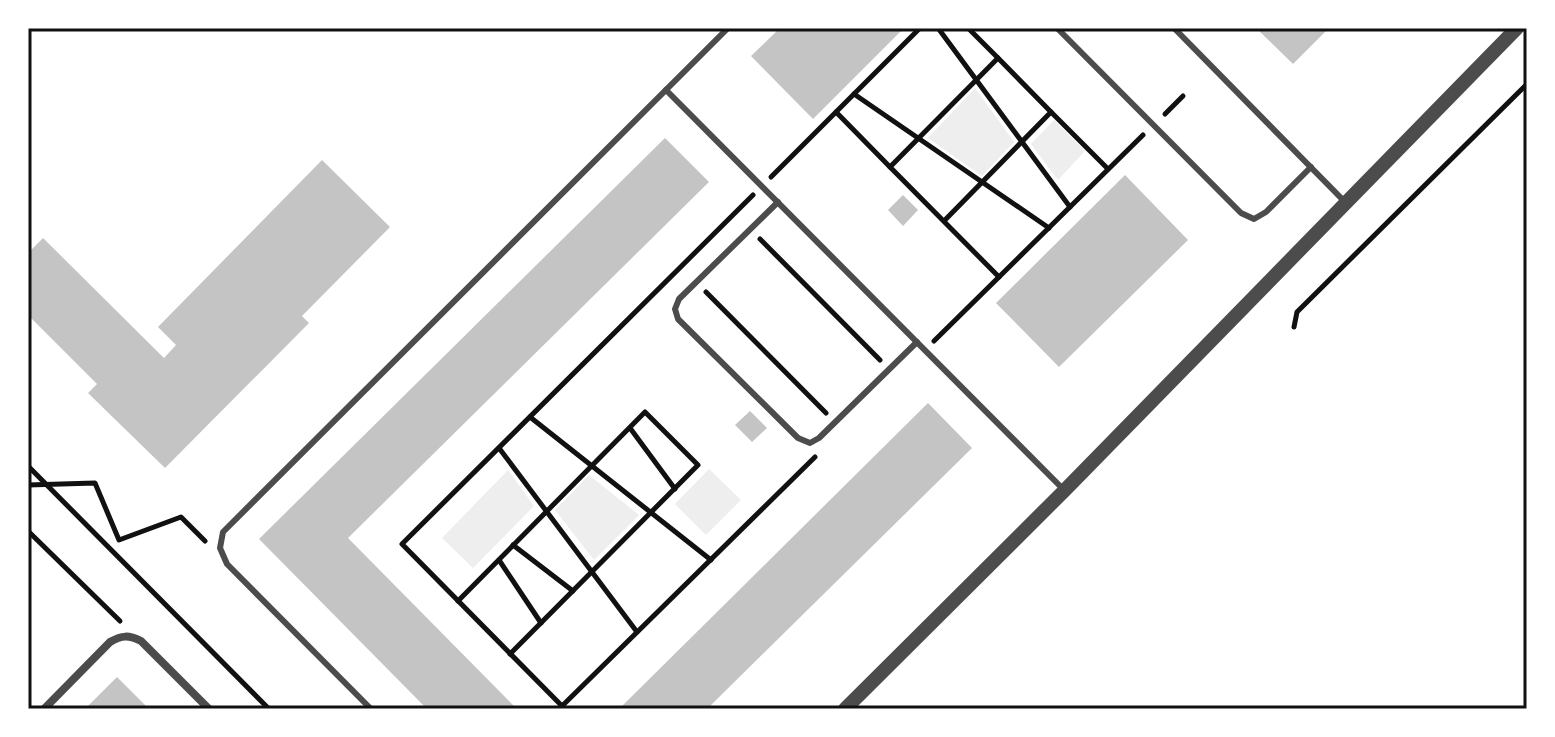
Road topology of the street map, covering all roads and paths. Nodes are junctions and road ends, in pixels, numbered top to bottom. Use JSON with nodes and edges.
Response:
{"nodes":[{"id":1,"x":728,"y":28,"type":"edge"},
{"id":2,"x":920,"y":28,"type":"edge"},
{"id":3,"x":938,"y":28,"type":"edge"},
{"id":4,"x":968,"y":28,"type":"edge"},
{"id":5,"x":1057,"y":28,"type":"edge"},
{"id":6,"x":1174,"y":28,"type":"edge"},
{"id":7,"x":1517,"y":28,"type":"edge"},
{"id":8,"x":998,"y":58,"type":"junction"},
{"id":9,"x":977,"y":80,"type":"junction"},
{"id":10,"x":1527,"y":84,"type":"edge"},
{"id":11,"x":666,"y":90,"type":"junction"},
{"id":12,"x":854,"y":94,"type":"junction"},
{"id":13,"x":836,"y":112,"type":"junction"},
{"id":14,"x":1051,"y":112,"type":"junction"},
{"id":15,"x":918,"y":139,"type":"junction"},
{"id":16,"x":1022,"y":141,"type":"junction"},
{"id":17,"x":890,"y":167,"type":"junction"},
{"id":18,"x":1311,"y":167,"type":"junction"},
{"id":19,"x":982,"y":183,"type":"junction"},
{"id":20,"x":762,"y":186,"type":"junction"},
{"id":21,"x":778,"y":202,"type":"junction"},
{"id":22,"x":1346,"y":203,"type":"junction"},
{"id":23,"x":1070,"y":207,"type":"junction"},
{"id":24,"x":944,"y":221,"type":"junction"},
{"id":25,"x":1049,"y":228,"type":"junction"},
{"id":26,"x":750,"y":229,"type":"junction"},
{"id":27,"x":999,"y":277,"type":"junction"},
{"id":28,"x":696,"y":282,"type":"junction"},
{"id":29,"x":984,"y":291,"type":"dead end"},
{"id":30,"x":1294,"y":327,"type":"dead end"},
{"id":31,"x":917,"y":342,"type":"junction"},
{"id":32,"x":889,"y":369,"type":"junction"},
{"id":33,"x":530,"y":417,"type":"junction"},
{"id":34,"x":835,"y":422,"type":"junction"},
{"id":35,"x":630,"y":428,"type":"junction"},
{"id":36,"x":499,"y":448,"type":"junction"},
{"id":37,"x":28,"y":466,"type":"edge"},
{"id":38,"x":592,"y":466,"type":"junction"},
{"id":39,"x":46,"y":484,"type":"junction"},
{"id":40,"x":28,"y":485,"type":"edge"},
{"id":41,"x":675,"y":489,"type":"junction"},
{"id":42,"x":1064,"y":491,"type":"junction"},
{"id":43,"x":778,"y":494,"type":"dead end"},
{"id":44,"x":547,"y":511,"type":"junction"},
{"id":45,"x":651,"y":512,"type":"junction"},
{"id":46,"x":28,"y":531,"type":"edge"},
{"id":47,"x":513,"y":545,"type":"junction"},
{"id":48,"x":220,"y":548,"type":"junction"},
{"id":49,"x":499,"y":560,"type":"junction"},
{"id":50,"x":711,"y":560,"type":"junction"},
{"id":51,"x":592,"y":571,"type":"junction"},
{"id":52,"x":573,"y":591,"type":"junction"},
{"id":53,"x":458,"y":601,"type":"junction"},
{"id":54,"x":541,"y":623,"type":"junction"},
{"id":55,"x":637,"y":632,"type":"junction"},
{"id":56,"x":141,"y":641,"type":"junction"},
{"id":57,"x":510,"y":654,"type":"junction"},
{"id":58,"x":561,"y":708,"type":"edge"},
{"id":59,"x":44,"y":709,"type":"edge"},
{"id":60,"x":209,"y":709,"type":"edge"},
{"id":61,"x":269,"y":709,"type":"edge"},
{"id":62,"x":371,"y":709,"type":"edge"},
{"id":63,"x":845,"y":709,"type":"edge"}],
"edges":[{"from":1,"to":11,"type":"lane"},
{"from":2,"to":12,"type":"path"},
{"from":3,"to":9,"type":"path"},
{"from":4,"to":8,"type":"path"},
{"from":5,"to":18,"type":"lane"},
{"from":6,"to":18,"type":"lane"},
{"from":7,"to":22,"type":"street"},
{"from":8,"to":9,"type":"path"},
{"from":8,"to":14,"type":"path"},
{"from":9,"to":15,"type":"path"},
{"from":9,"to":16,"type":"path"},
{"from":10,"to":30,"type":"path"},
{"from":11,"to":20,"type":"lane"},
{"from":11,"to":48,"type":"lane"},
{"from":12,"to":13,"type":"path"},
{"from":12,"to":15,"type":"path"},
{"from":13,"to":17,"type":"path"},
{"from":13,"to":20,"type":"path"},
{"from":14,"to":16,"type":"path"},
{"from":14,"to":23,"type":"path"},
{"from":15,"to":17,"type":"path"},
{"from":15,"to":19,"type":"path"},
{"from":16,"to":19,"type":"path"},
{"from":16,"to":23,"type":"path"},
{"from":17,"to":24,"type":"path"},
{"from":18,"to":22,"type":"lane"},
{"from":19,"to":24,"type":"path"},
{"from":19,"to":25,"type":"path"},
{"from":20,"to":21,"type":"lane"},
{"from":20,"to":33,"type":"path"},
{"from":21,"to":26,"type":"lane"},
{"from":21,"to":31,"type":"lane"},
{"from":22,"to":42,"type":"street"},
{"from":23,"to":25,"type":"path"},
{"from":24,"to":27,"type":"path"},
{"from":25,"to":27,"type":"path"},
{"from":26,"to":28,"type":"lane"},
{"from":26,"to":32,"type":"path"},
{"from":27,"to":29,"type":"path"},
{"from":28,"to":34,"type":"path"},
{"from":28,"to":34,"type":"lane"},
{"from":31,"to":32,"type":"lane"},
{"from":31,"to":42,"type":"lane"},
{"from":32,"to":34,"type":"lane"},
{"from":33,"to":36,"type":"path"},
{"from":33,"to":38,"type":"path"},
{"from":35,"to":38,"type":"path"},
{"from":35,"to":41,"type":"path"},
{"from":35,"to":41,"type":"path"},
{"from":36,"to":44,"type":"path"},
{"from":36,"to":53,"type":"path"},
{"from":37,"to":39,"type":"path"},
{"from":38,"to":44,"type":"path"},
{"from":38,"to":45,"type":"path"},
{"from":39,"to":40,"type":"path"},
{"from":39,"to":48,"type":"path"},
{"from":39,"to":61,"type":"path"},
{"from":41,"to":45,"type":"path"},
{"from":42,"to":63,"type":"street"},
{"from":43,"to":50,"type":"path"},
{"from":44,"to":47,"type":"path"},
{"from":44,"to":51,"type":"path"},
{"from":45,"to":50,"type":"path"},
{"from":45,"to":51,"type":"path"},
{"from":46,"to":56,"type":"path"},
{"from":47,"to":49,"type":"path"},
{"from":47,"to":52,"type":"path"},
{"from":48,"to":62,"type":"lane"},
{"from":49,"to":53,"type":"path"},
{"from":49,"to":54,"type":"path"},
{"from":50,"to":55,"type":"path"},
{"from":51,"to":52,"type":"path"},
{"from":51,"to":55,"type":"path"},
{"from":52,"to":54,"type":"path"},
{"from":53,"to":57,"type":"path"},
{"from":54,"to":57,"type":"path"},
{"from":55,"to":58,"type":"path"},
{"from":56,"to":59,"type":"street"},
{"from":56,"to":60,"type":"street"},
{"from":57,"to":58,"type":"path"}]}
